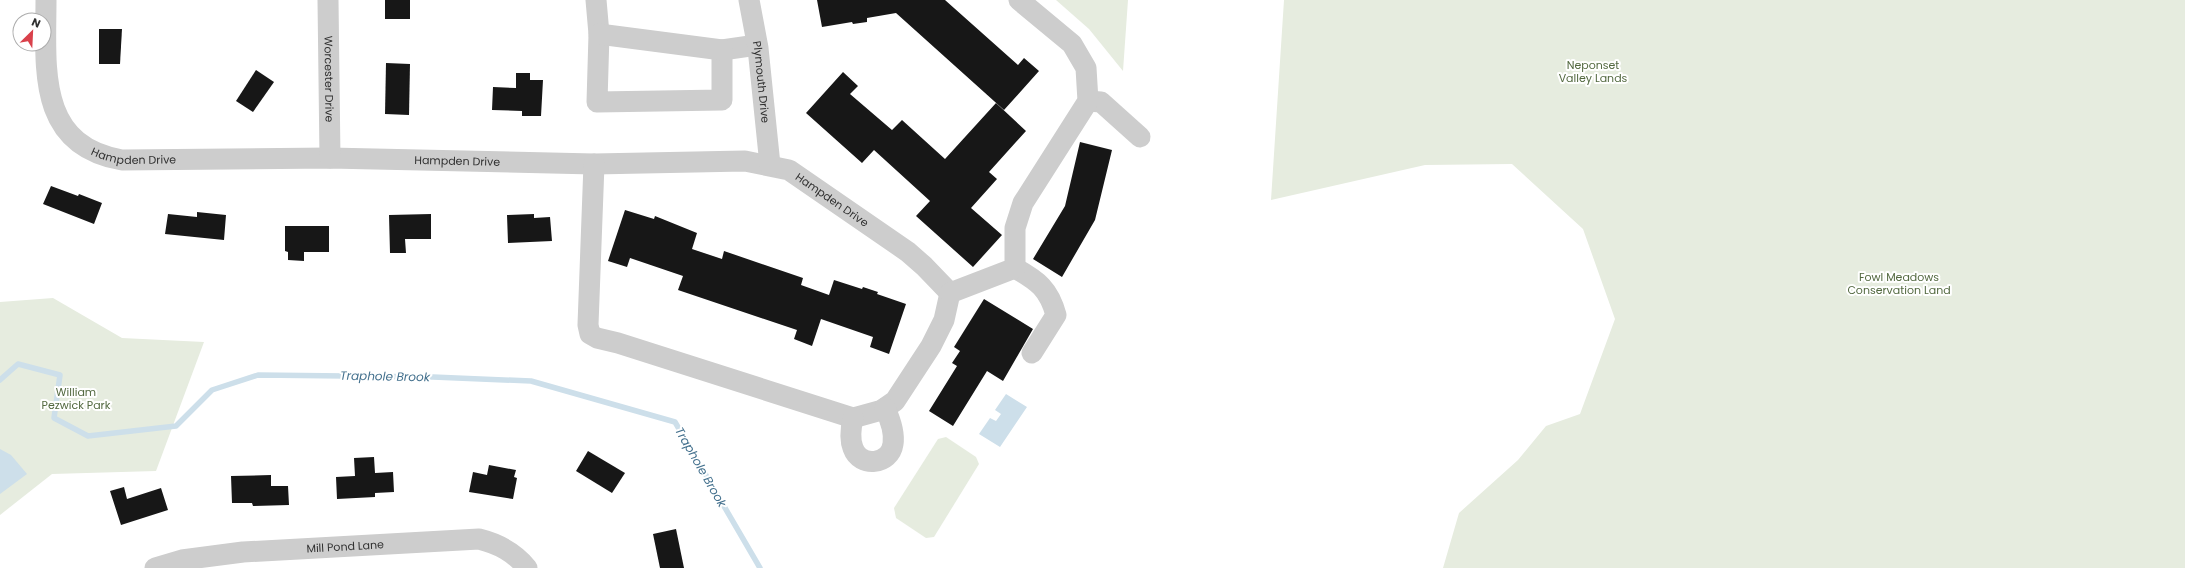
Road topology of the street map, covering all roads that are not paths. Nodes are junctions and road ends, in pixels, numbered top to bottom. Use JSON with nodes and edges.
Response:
{"nodes":[{"id":1,"x":46,"y":0,"type":"edge"},
{"id":2,"x":328,"y":0,"type":"edge"},
{"id":3,"x":596,"y":0,"type":"edge"},
{"id":4,"x":749,"y":0,"type":"edge"},
{"id":5,"x":1019,"y":0,"type":"edge"},
{"id":6,"x":599,"y":34,"type":"junction"},
{"id":7,"x":757,"y":45,"type":"junction"},
{"id":8,"x":722,"y":50,"type":"junction"},
{"id":9,"x":1088,"y":101,"type":"junction"},
{"id":10,"x":1140,"y":137,"type":"dead end"},
{"id":11,"x":330,"y":158,"type":"junction"},
{"id":12,"x":594,"y":164,"type":"junction"},
{"id":13,"x":770,"y":165,"type":"junction"},
{"id":14,"x":1015,"y":268,"type":"junction"},
{"id":15,"x":950,"y":293,"type":"junction"},
{"id":16,"x":1032,"y":353,"type":"dead end"},
{"id":17,"x":885,"y":408,"type":"junction"},
{"id":18,"x":852,"y":418,"type":"junction"},
{"id":19,"x":155,"y":568,"type":"edge"},
{"id":20,"x":527,"y":568,"type":"edge"}],
"edges":[{"from":1,"to":11,"type":"street","name":"Hampden Drive"},
{"from":2,"to":11,"type":"street","name":"Worcester Drive"},
{"from":3,"to":6,"type":"street"},
{"from":4,"to":7,"type":"street","name":"Plymouth Drive"},
{"from":5,"to":9,"type":"street"},
{"from":6,"to":8,"type":"street"},
{"from":6,"to":8,"type":"street"},
{"from":7,"to":8,"type":"street"},
{"from":7,"to":13,"type":"street","name":"Plymouth Drive"},
{"from":9,"to":10,"type":"street"},
{"from":9,"to":14,"type":"street"},
{"from":11,"to":12,"type":"street","name":"Hampden Drive"},
{"from":12,"to":13,"type":"street","name":"Hampden Drive"},
{"from":12,"to":18,"type":"street"},
{"from":13,"to":15,"type":"street","name":"Hampden Drive"},
{"from":14,"to":15,"type":"street"},
{"from":14,"to":16,"type":"street"},
{"from":15,"to":17,"type":"street"},
{"from":17,"to":18,"type":"street"},
{"from":17,"to":18,"type":"street"},
{"from":19,"to":20,"type":"street","name":"Mill Pond Lane"}]}
